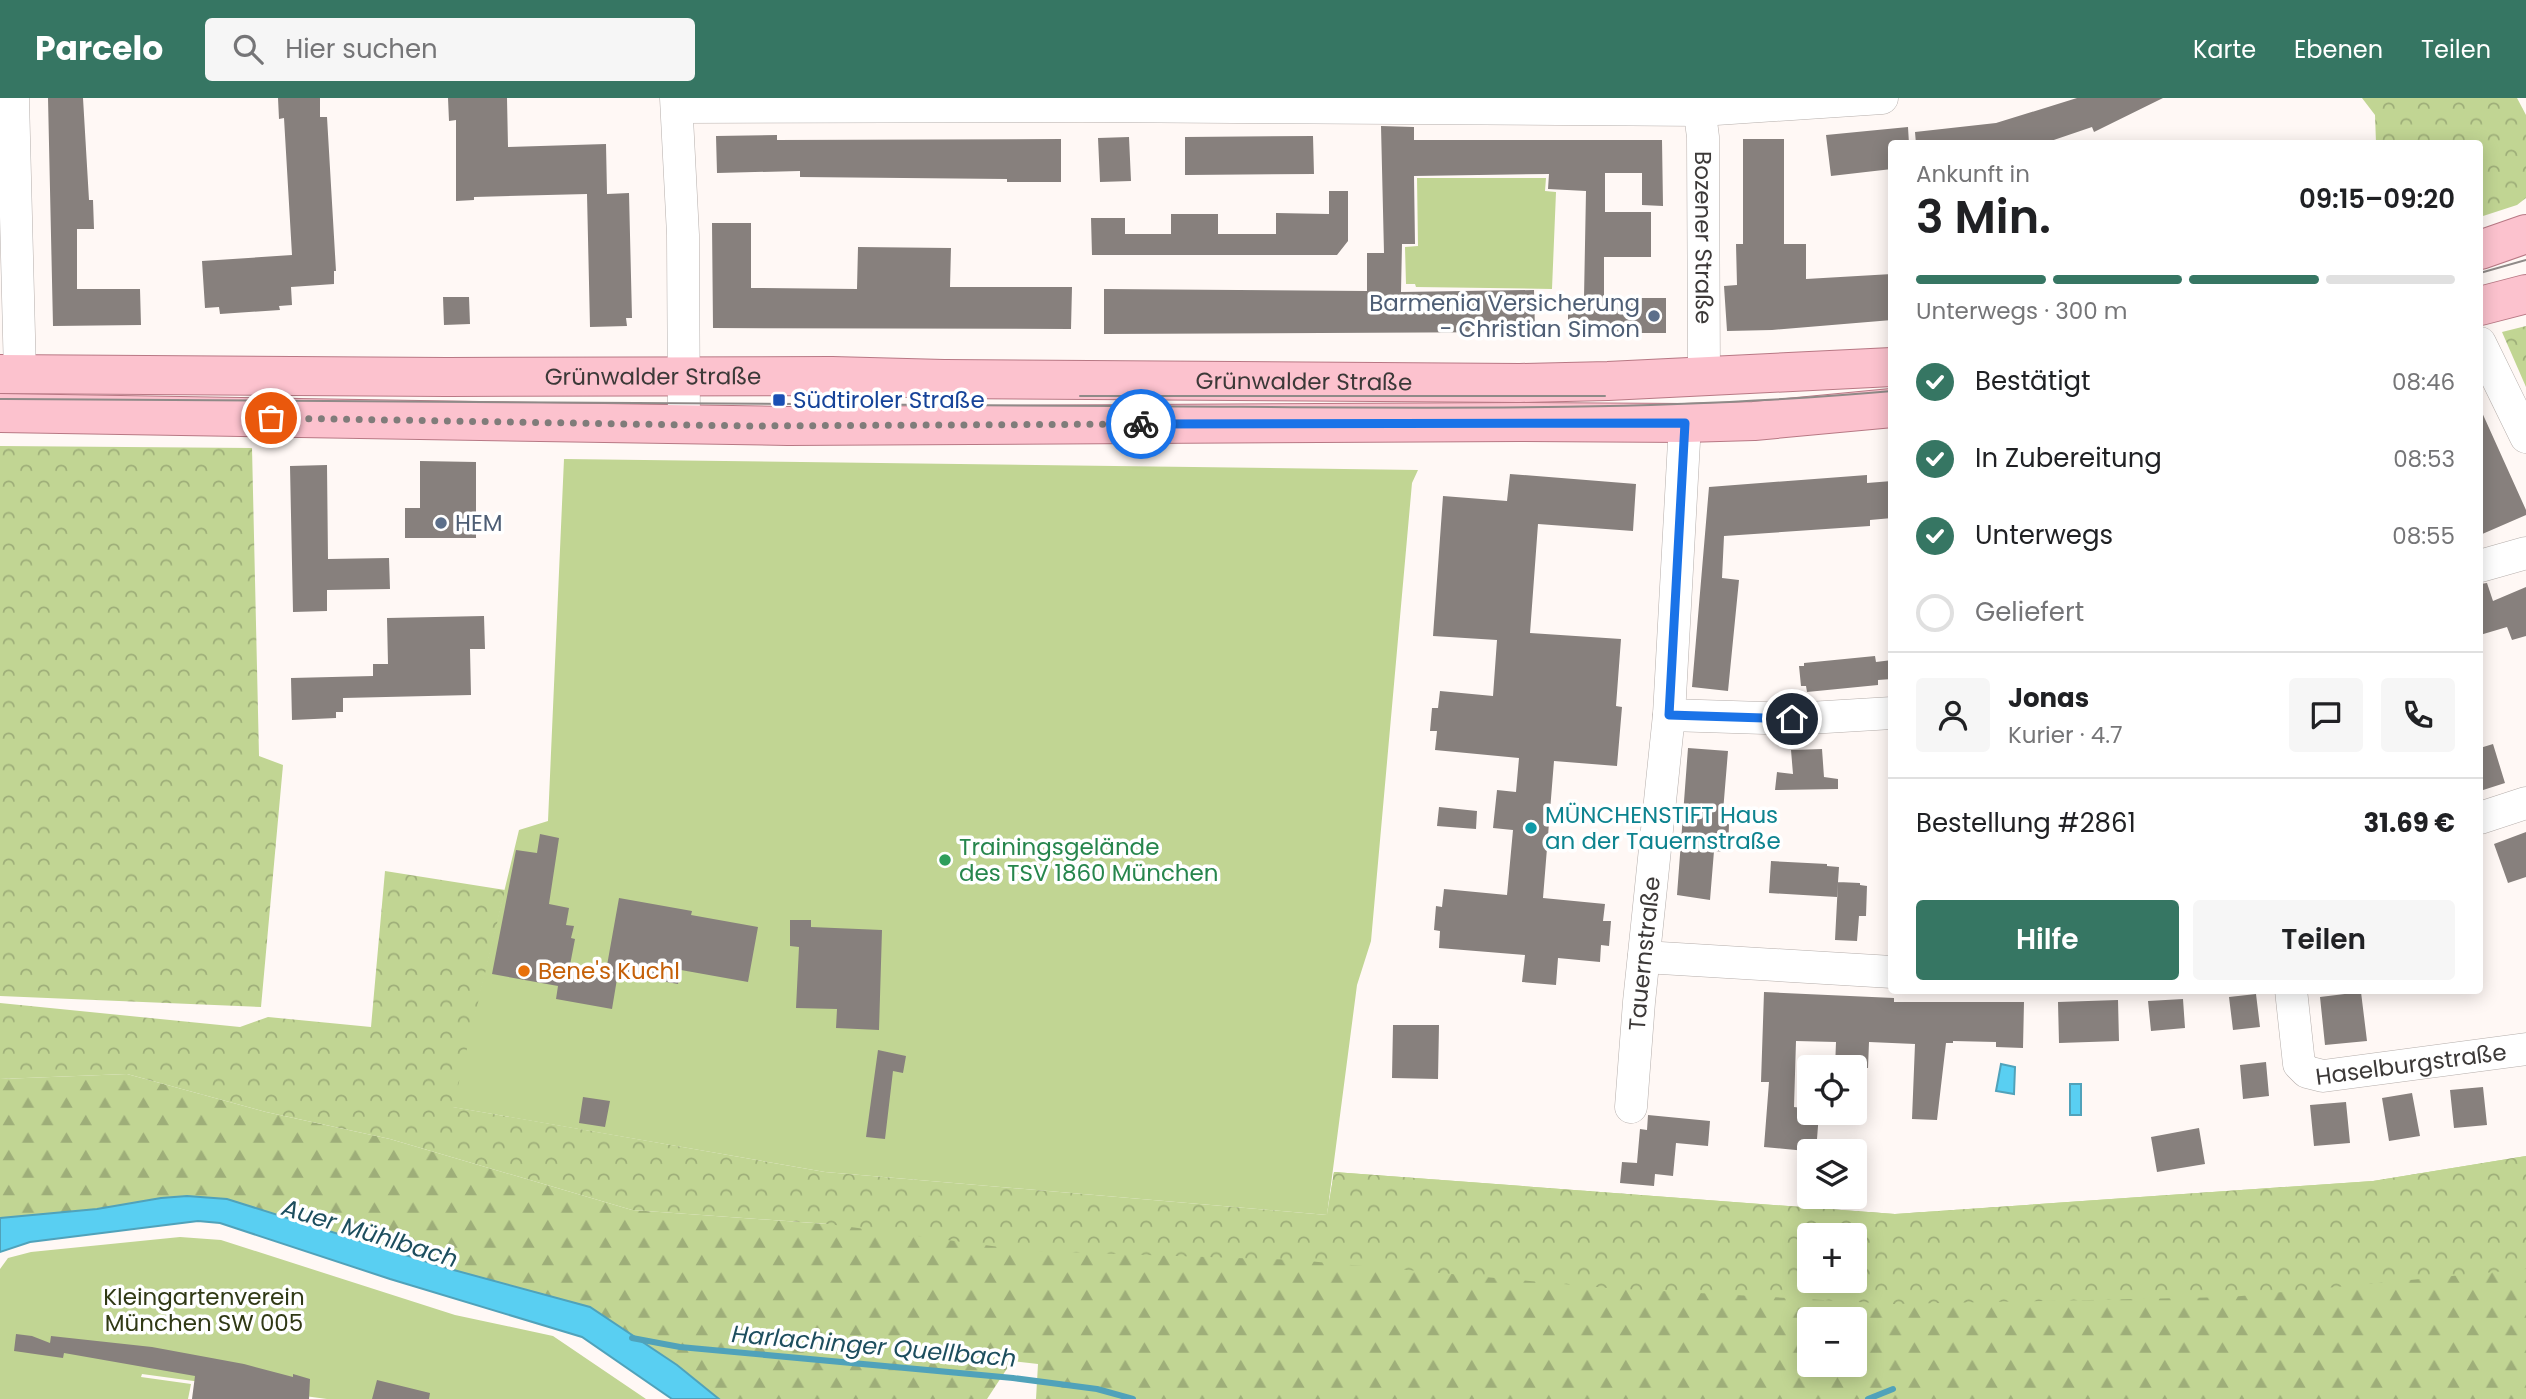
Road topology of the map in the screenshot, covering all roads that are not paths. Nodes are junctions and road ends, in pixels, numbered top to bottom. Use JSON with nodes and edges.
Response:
{"nodes":[{"id":1,"x":13,"y":98,"type":"edge"},
{"id":2,"x":1882,"y":98,"type":"edge"},
{"id":3,"x":676,"y":102,"type":"edge"},
{"id":4,"x":1082,"y":102,"type":"edge"},
{"id":5,"x":1700,"y":104,"type":"edge"},
{"id":6,"x":2526,"y":234,"type":"edge"},
{"id":7,"x":2483,"y":249,"type":"edge"},
{"id":8,"x":2526,"y":294,"type":"edge"},
{"id":9,"x":2483,"y":305,"type":"edge"},
{"id":10,"x":2483,"y":349,"type":"edge"},
{"id":11,"x":1888,"y":367,"type":"edge"},
{"id":12,"x":10,"y":374,"type":"edge"},
{"id":13,"x":684,"y":376,"type":"junction"},
{"id":14,"x":1704,"y":377,"type":"junction"},
{"id":15,"x":1888,"y":408,"type":"edge"},
{"id":16,"x":0,"y":413,"type":"edge"},
{"id":17,"x":1685,"y":423,"type":"junction"},
{"id":18,"x":684,"y":425,"type":"junction"},
{"id":19,"x":2526,"y":437,"type":"edge"},
{"id":20,"x":2526,"y":553,"type":"edge"},
{"id":21,"x":2483,"y":565,"type":"edge"},
{"id":22,"x":1888,"y":713,"type":"edge"},
{"id":23,"x":1669,"y":715,"type":"junction"},
{"id":24,"x":2526,"y":803,"type":"edge"},
{"id":25,"x":2483,"y":817,"type":"edge"},
{"id":26,"x":1644,"y":957,"type":"junction"},
{"id":27,"x":1888,"y":972,"type":"edge"},
{"id":28,"x":2291,"y":994,"type":"edge"},
{"id":29,"x":2526,"y":1049,"type":"edge"},
{"id":30,"x":1631,"y":1107,"type":"dead end"}],
"edges":[{"from":1,"to":12,"type":"street"},
{"from":2,"to":5,"type":"street"},
{"from":3,"to":4,"type":"street"},
{"from":3,"to":13,"type":"street"},
{"from":4,"to":5,"type":"street"},
{"from":5,"to":14,"type":"street","name":"Bozener Straße"},
{"from":6,"to":7,"type":"main road"},
{"from":8,"to":9,"type":"main road"},
{"from":10,"to":19,"type":"street"},
{"from":11,"to":14,"type":"main road","name":"Grünwalder Straße"},
{"from":12,"to":13,"type":"main road","name":"Grünwalder Straße"},
{"from":13,"to":14,"type":"main road","name":"Grünwalder Straße"},
{"from":13,"to":18,"type":"street"},
{"from":15,"to":17,"type":"main road","name":"Grünwalder Straße"},
{"from":16,"to":18,"type":"main road","name":"Grünwalder Straße"},
{"from":17,"to":18,"type":"main road","name":"Grünwalder Straße"},
{"from":17,"to":23,"type":"street","name":"Tauernstraße"},
{"from":20,"to":21,"type":"street"},
{"from":22,"to":23,"type":"street"},
{"from":23,"to":26,"type":"street","name":"Tauernstraße"},
{"from":24,"to":25,"type":"street"},
{"from":26,"to":27,"type":"street"},
{"from":26,"to":30,"type":"street","name":"Tauernstraße"},
{"from":28,"to":29,"type":"street","name":"Haselburgstraße"}]}
